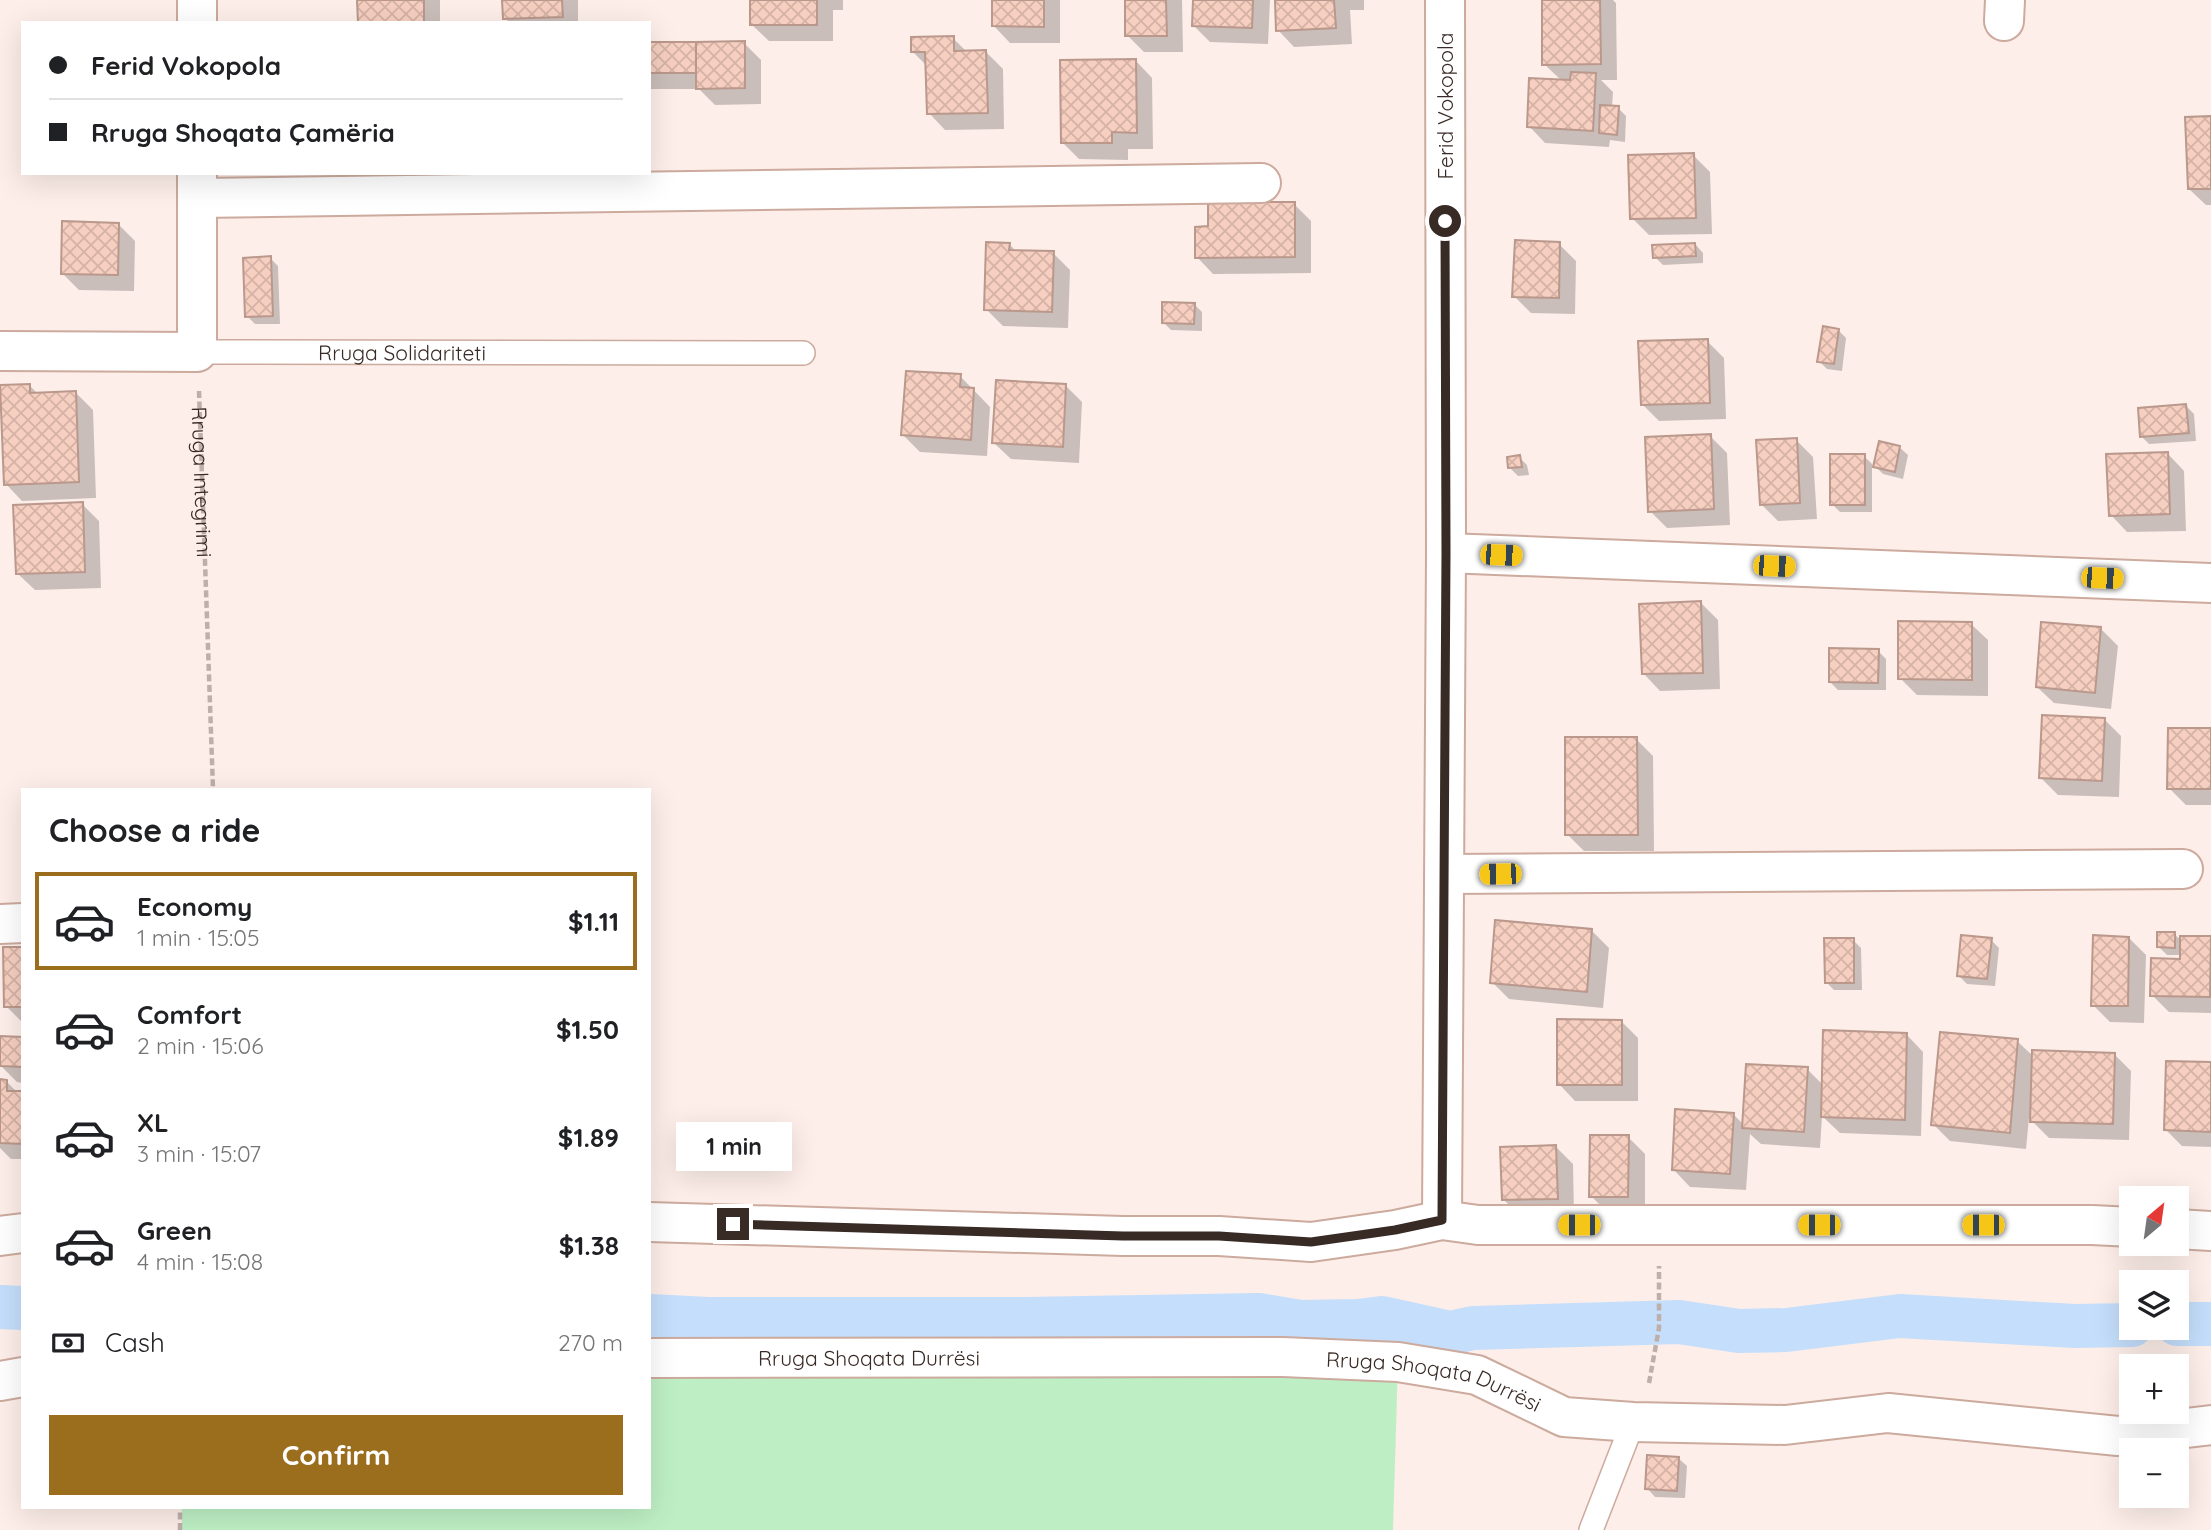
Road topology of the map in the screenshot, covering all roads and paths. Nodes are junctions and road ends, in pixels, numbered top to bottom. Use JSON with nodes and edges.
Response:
{"nodes":[{"id":1,"x":197,"y":0,"type":"edge"},
{"id":2,"x":1445,"y":0,"type":"edge"},
{"id":3,"x":197,"y":21,"type":"edge"},
{"id":4,"x":1261,"y":183,"type":"dead end"},
{"id":5,"x":197,"y":186,"type":"edge"},
{"id":6,"x":0,"y":351,"type":"edge"},
{"id":7,"x":197,"y":352,"type":"junction"},
{"id":8,"x":803,"y":353,"type":"dead end"},
{"id":9,"x":1446,"y":553,"type":"junction"},
{"id":10,"x":2211,"y":583,"type":"edge"},
{"id":11,"x":213,"y":788,"type":"edge"},
{"id":12,"x":2183,"y":869,"type":"dead end"},
{"id":13,"x":1445,"y":874,"type":"junction"},
{"id":14,"x":21,"y":923,"type":"edge"},
{"id":15,"x":0,"y":924,"type":"edge"},
{"id":16,"x":1442,"y":1220,"type":"junction"},
{"id":17,"x":651,"y":1222,"type":"edge"},
{"id":18,"x":2119,"y":1226,"type":"edge"},
{"id":19,"x":2189,"y":1230,"type":"edge"},
{"id":20,"x":2211,"y":1231,"type":"edge"},
{"id":21,"x":21,"y":1233,"type":"edge"},
{"id":22,"x":0,"y":1236,"type":"edge"},
{"id":23,"x":1659,"y":1257,"type":"dead end"},
{"id":24,"x":651,"y":1358,"type":"edge"},
{"id":25,"x":21,"y":1377,"type":"edge"},
{"id":26,"x":0,"y":1381,"type":"edge"},
{"id":27,"x":1633,"y":1422,"type":"junction"},
{"id":28,"x":2211,"y":1425,"type":"edge"},
{"id":29,"x":180,"y":1509,"type":"edge"},
{"id":30,"x":180,"y":1530,"type":"edge"},
{"id":31,"x":1591,"y":1530,"type":"edge"}],
"edges":[{"from":1,"to":3,"type":"street"},
{"from":2,"to":9,"type":"street","name":"Ferid Vokopola"},
{"from":4,"to":5,"type":"street"},
{"from":5,"to":7,"type":"street"},
{"from":6,"to":7,"type":"street","name":"Rruga Solidariteti"},
{"from":7,"to":8,"type":"lane","name":"Rruga Solidariteti"},
{"from":7,"to":11,"type":"path","name":"Rruga Integrimi"},
{"from":9,"to":10,"type":"street"},
{"from":9,"to":13,"type":"street","name":"Ferid Vokopola"},
{"from":12,"to":13,"type":"street"},
{"from":13,"to":16,"type":"street","name":"Ferid Vokopola"},
{"from":14,"to":15,"type":"street"},
{"from":16,"to":17,"type":"street"},
{"from":16,"to":18,"type":"street"},
{"from":19,"to":20,"type":"street"},
{"from":21,"to":22,"type":"street"},
{"from":23,"to":27,"type":"path"},
{"from":24,"to":27,"type":"street","name":"Rruga Shoqata Durrësi"},
{"from":25,"to":26,"type":"street"},
{"from":27,"to":28,"type":"street","name":"Rruga Shoqata Durrësi"},
{"from":27,"to":31,"type":"lane"},
{"from":29,"to":30,"type":"path"}]}
